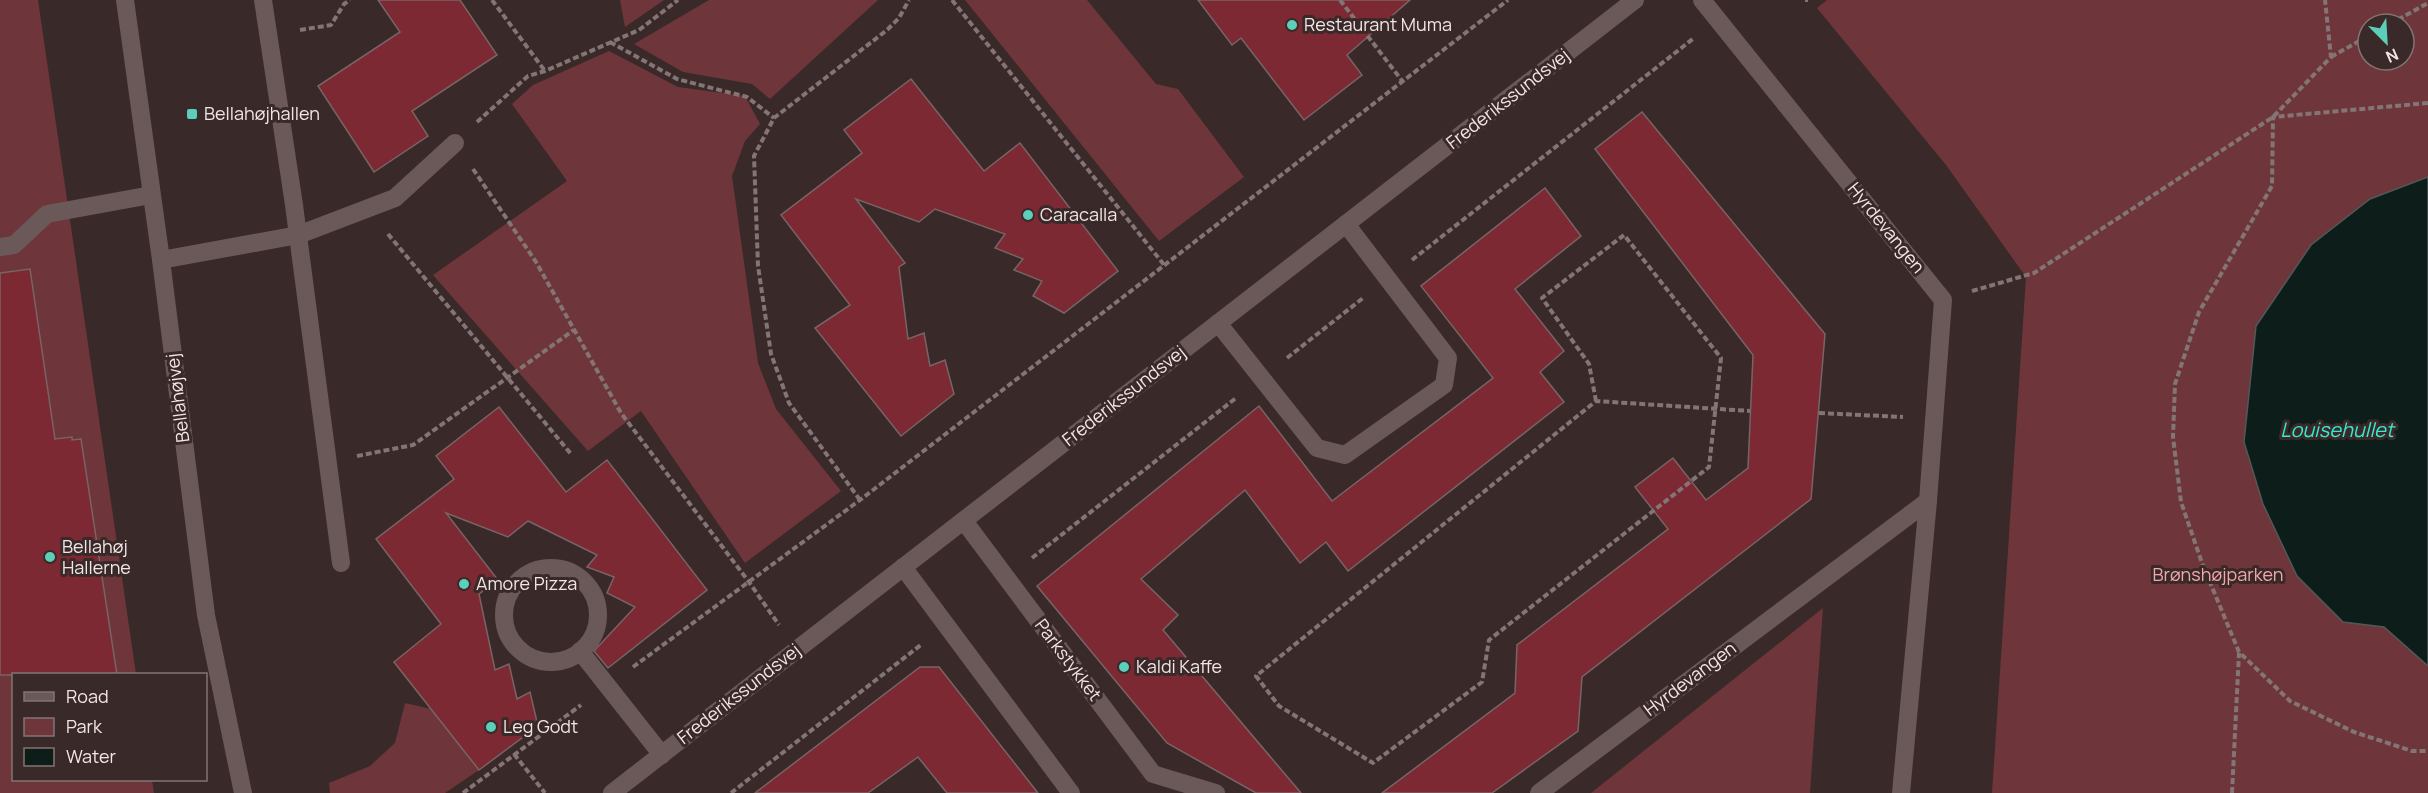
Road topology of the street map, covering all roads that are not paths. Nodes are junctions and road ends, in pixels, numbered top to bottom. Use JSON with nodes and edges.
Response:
{"nodes":[{"id":1,"x":125,"y":0,"type":"edge"},
{"id":2,"x":263,"y":0,"type":"edge"},
{"id":3,"x":1635,"y":0,"type":"edge"},
{"id":4,"x":1702,"y":0,"type":"edge"},
{"id":5,"x":455,"y":143,"type":"road end"},
{"id":6,"x":151,"y":195,"type":"junction"},
{"id":7,"x":1346,"y":224,"type":"junction"},
{"id":8,"x":298,"y":235,"type":"junction"},
{"id":9,"x":0,"y":247,"type":"edge"},
{"id":10,"x":161,"y":260,"type":"junction"},
{"id":11,"x":1218,"y":323,"type":"junction"},
{"id":12,"x":1928,"y":501,"type":"junction"},
{"id":13,"x":963,"y":521,"type":"junction"},
{"id":14,"x":341,"y":563,"type":"dead end"},
{"id":15,"x":903,"y":567,"type":"junction"},
{"id":16,"x":580,"y":651,"type":"junction"},
{"id":17,"x":662,"y":755,"type":"junction"},
{"id":18,"x":1184,"y":788,"type":"edge"},
{"id":19,"x":243,"y":793,"type":"edge"},
{"id":20,"x":612,"y":793,"type":"edge"},
{"id":21,"x":1071,"y":793,"type":"edge"},
{"id":22,"x":1216,"y":793,"type":"edge"},
{"id":23,"x":1539,"y":793,"type":"edge"},
{"id":24,"x":1901,"y":793,"type":"edge"}],
"edges":[{"from":1,"to":6,"type":"street","name":"Bellahøjvej"},
{"from":2,"to":8,"type":"street"},
{"from":3,"to":7,"type":"street","name":"Frederikssundsvej"},
{"from":4,"to":12,"type":"street","name":"Hyrdevangen"},
{"from":5,"to":8,"type":"street"},
{"from":6,"to":9,"type":"street"},
{"from":6,"to":10,"type":"street","name":"Bellahøjvej"},
{"from":7,"to":11,"type":"street","name":"Frederikssundsvej"},
{"from":7,"to":11,"type":"street"},
{"from":8,"to":10,"type":"street"},
{"from":8,"to":14,"type":"street"},
{"from":10,"to":19,"type":"street","name":"Bellahøjvej"},
{"from":11,"to":13,"type":"street","name":"Frederikssundsvej"},
{"from":12,"to":23,"type":"street","name":"Hyrdevangen"},
{"from":12,"to":24,"type":"street"},
{"from":13,"to":15,"type":"street","name":"Frederikssundsvej"},
{"from":13,"to":18,"type":"street","name":"Parkstykket"},
{"from":15,"to":17,"type":"street","name":"Frederikssundsvej"},
{"from":15,"to":21,"type":"street"},
{"from":16,"to":16,"type":"street"},
{"from":16,"to":17,"type":"street"},
{"from":17,"to":20,"type":"street","name":"Frederikssundsvej"},
{"from":18,"to":22,"type":"street","name":"Parkstykket"}]}
